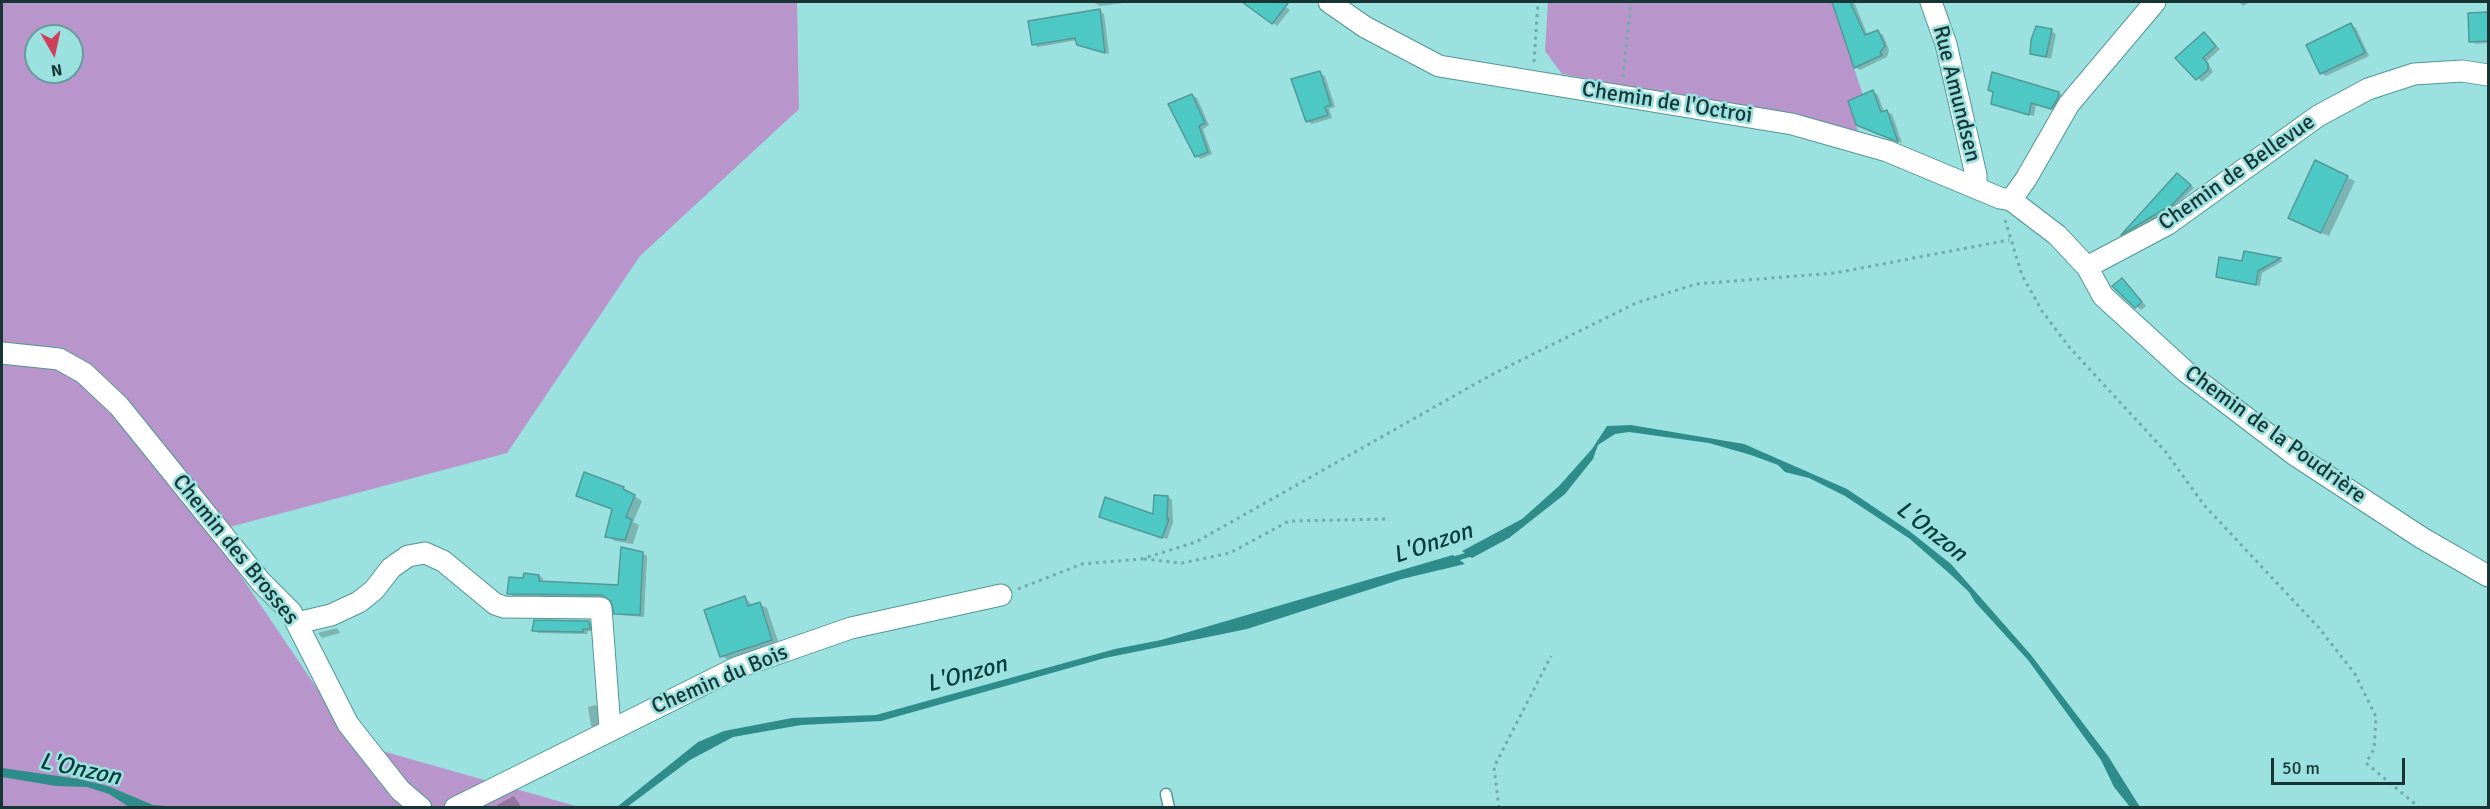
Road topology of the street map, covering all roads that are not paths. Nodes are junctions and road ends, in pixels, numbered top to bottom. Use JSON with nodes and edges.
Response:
{"nodes":[{"id":1,"x":1329,"y":2,"type":"edge"},
{"id":2,"x":1931,"y":2,"type":"edge"},
{"id":3,"x":2156,"y":2,"type":"edge"},
{"id":4,"x":2488,"y":75,"type":"edge"},
{"id":5,"x":1976,"y":187,"type":"junction"},
{"id":6,"x":2006,"y":199,"type":"junction"},
{"id":7,"x":2086,"y":267,"type":"junction"},
{"id":8,"x":2,"y":353,"type":"edge"},
{"id":9,"x":2488,"y":576,"type":"edge"},
{"id":10,"x":1001,"y":595,"type":"road end"},
{"id":11,"x":297,"y":623,"type":"junction"},
{"id":12,"x":610,"y":728,"type":"junction"},
{"id":13,"x":1166,"y":794,"type":"dead end"},
{"id":14,"x":421,"y":807,"type":"edge"},
{"id":15,"x":455,"y":807,"type":"edge"},
{"id":16,"x":1169,"y":807,"type":"edge"}],
"edges":[{"from":1,"to":5,"type":"street","name":"Chemin de l'Octroi"},
{"from":2,"to":5,"type":"street","name":"Rue Amundsen"},
{"from":3,"to":6,"type":"street"},
{"from":4,"to":7,"type":"street","name":"Chemin de Bellevue"},
{"from":5,"to":6,"type":"street","name":"Chemin de l'Octroi"},
{"from":6,"to":7,"type":"street"},
{"from":7,"to":9,"type":"street","name":"Chemin de la Poudrière"},
{"from":8,"to":11,"type":"street","name":"Chemin des Brosses"},
{"from":10,"to":12,"type":"street","name":"Chemin du Bois"},
{"from":11,"to":12,"type":"street"},
{"from":11,"to":14,"type":"street","name":"Chemin des Brosses"},
{"from":12,"to":15,"type":"street","name":"Chemin du Bois"},
{"from":13,"to":16,"type":"lane"}]}
